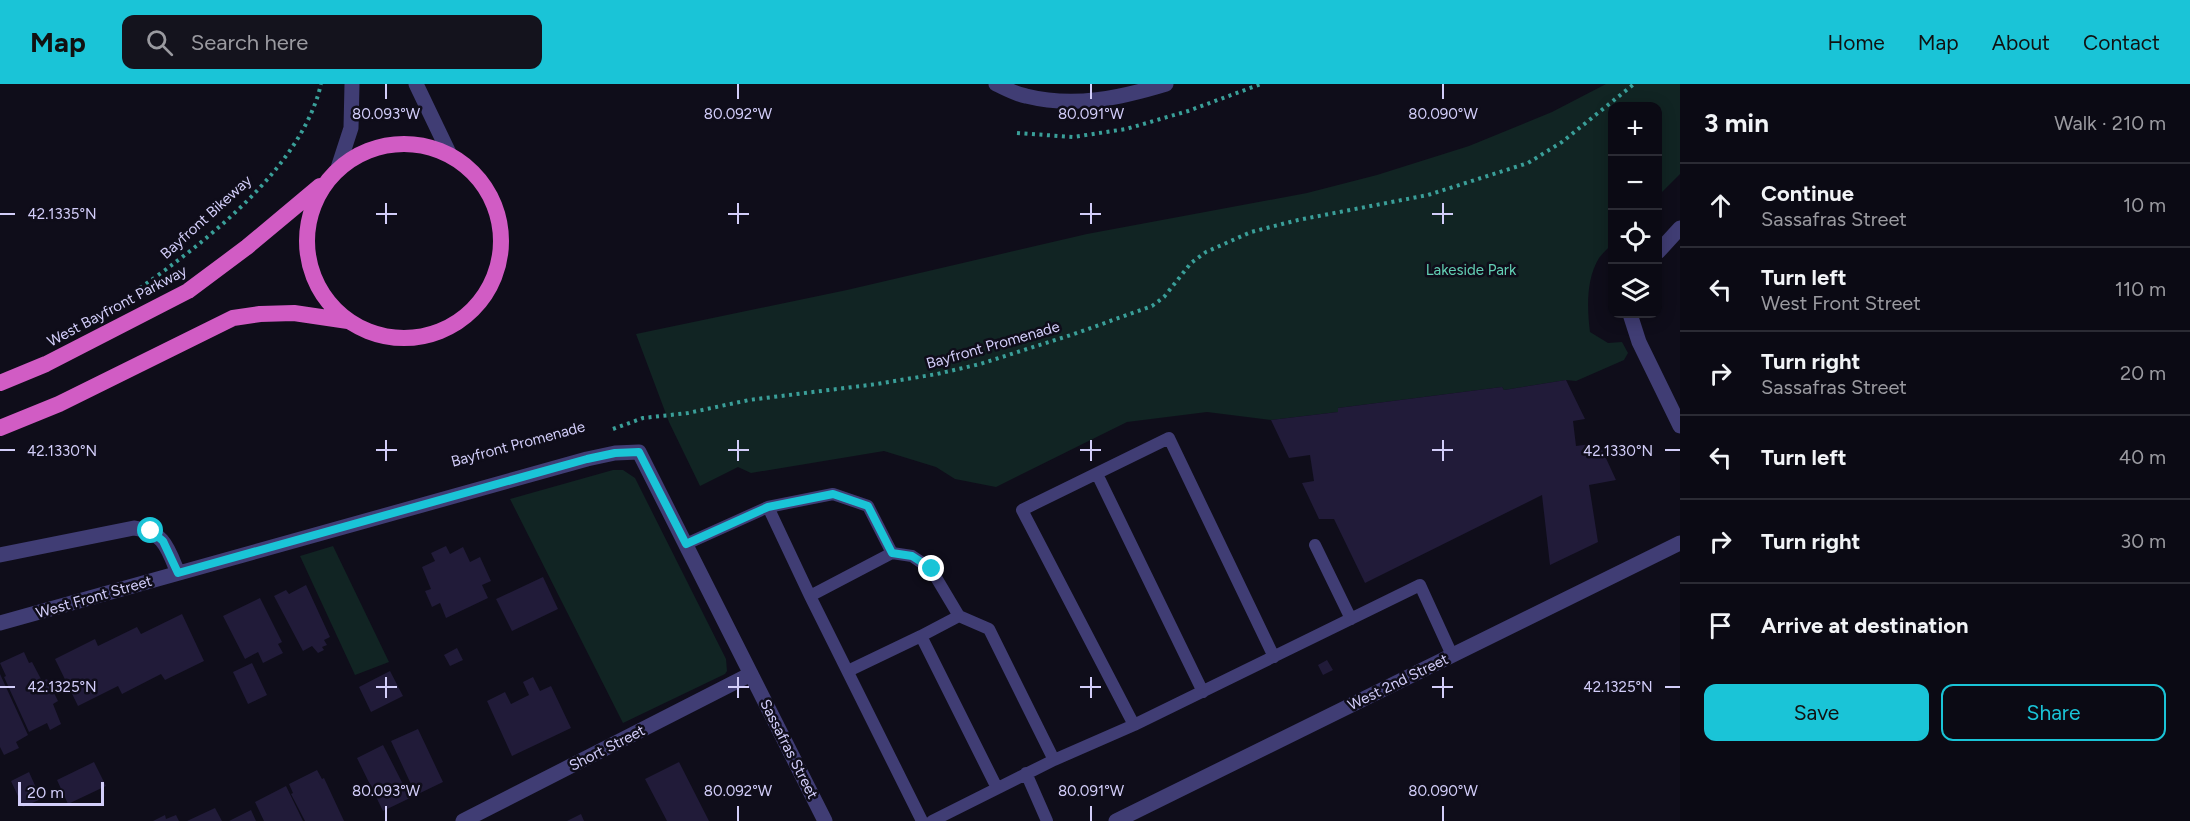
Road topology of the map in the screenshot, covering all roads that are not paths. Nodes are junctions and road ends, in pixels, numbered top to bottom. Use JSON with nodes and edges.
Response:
{"nodes":[{"id":1,"x":352,"y":84,"type":"edge"},
{"id":2,"x":416,"y":84,"type":"edge"},
{"id":3,"x":996,"y":84,"type":"edge"},
{"id":4,"x":1166,"y":84,"type":"edge"},
{"id":5,"x":450,"y":155,"type":"junction"},
{"id":6,"x":332,"y":176,"type":"junction"},
{"id":7,"x":1680,"y":228,"type":"edge"},
{"id":8,"x":1662,"y":248,"type":"edge"},
{"id":9,"x":1631,"y":318,"type":"edge"},
{"id":10,"x":348,"y":321,"type":"junction"},
{"id":11,"x":0,"y":383,"type":"edge"},
{"id":12,"x":1680,"y":426,"type":"edge"},
{"id":13,"x":0,"y":428,"type":"edge"},
{"id":14,"x":639,"y":452,"type":"joint"},
{"id":15,"x":1097,"y":474,"type":"junction"},
{"id":16,"x":768,"y":507,"type":"junction"},
{"id":17,"x":1680,"y":543,"type":"edge"},
{"id":18,"x":686,"y":544,"type":"junction"},
{"id":19,"x":1315,"y":545,"type":"dead end"},
{"id":20,"x":892,"y":553,"type":"junction"},
{"id":21,"x":0,"y":555,"type":"edge"},
{"id":22,"x":178,"y":573,"type":"junction"},
{"id":23,"x":810,"y":596,"type":"junction"},
{"id":24,"x":959,"y":616,"type":"junction"},
{"id":25,"x":1351,"y":619,"type":"junction"},
{"id":26,"x":0,"y":623,"type":"edge"},
{"id":27,"x":921,"y":636,"type":"junction"},
{"id":28,"x":1452,"y":655,"type":"junction"},
{"id":29,"x":1274,"y":657,"type":"junction"},
{"id":30,"x":848,"y":670,"type":"junction"},
{"id":31,"x":752,"y":674,"type":"junction"},
{"id":32,"x":1203,"y":692,"type":"junction"},
{"id":33,"x":1134,"y":725,"type":"junction"},
{"id":34,"x":1054,"y":760,"type":"junction"},
{"id":35,"x":1026,"y":773,"type":"junction"},
{"id":36,"x":997,"y":788,"type":"junction"},
{"id":37,"x":463,"y":821,"type":"edge"},
{"id":38,"x":825,"y":821,"type":"edge"},
{"id":39,"x":922,"y":821,"type":"edge"},
{"id":40,"x":932,"y":821,"type":"edge"},
{"id":41,"x":1047,"y":821,"type":"edge"},
{"id":42,"x":1116,"y":821,"type":"edge"}],
"edges":[{"from":1,"to":6,"type":"street"},
{"from":2,"to":5,"type":"street"},
{"from":3,"to":4,"type":"street"},
{"from":5,"to":6,"type":"highway"},
{"from":5,"to":10,"type":"highway"},
{"from":6,"to":10,"type":"highway"},
{"from":6,"to":11,"type":"highway","name":"West Bayfront Parkway"},
{"from":7,"to":8,"type":"street"},
{"from":9,"to":12,"type":"street"},
{"from":10,"to":13,"type":"highway"},
{"from":14,"to":18,"type":"street","name":"Sassafras Street"},
{"from":14,"to":22,"type":"street","name":"West Front Street"},
{"from":15,"to":29,"type":"lane"},
{"from":15,"to":32,"type":"lane"},
{"from":15,"to":33,"type":"lane"},
{"from":16,"to":18,"type":"lane"},
{"from":16,"to":20,"type":"lane"},
{"from":16,"to":23,"type":"lane"},
{"from":17,"to":28,"type":"street","name":"West 2nd Street"},
{"from":18,"to":31,"type":"street","name":"Sassafras Street"},
{"from":19,"to":25,"type":"lane"},
{"from":20,"to":23,"type":"lane"},
{"from":20,"to":24,"type":"lane"},
{"from":21,"to":22,"type":"street"},
{"from":22,"to":26,"type":"street","name":"West Front Street"},
{"from":23,"to":30,"type":"lane"},
{"from":24,"to":27,"type":"lane"},
{"from":24,"to":34,"type":"lane"},
{"from":25,"to":28,"type":"lane"},
{"from":25,"to":29,"type":"lane"},
{"from":27,"to":30,"type":"lane"},
{"from":27,"to":36,"type":"lane"},
{"from":28,"to":42,"type":"street","name":"West 2nd Street"},
{"from":29,"to":32,"type":"lane"},
{"from":30,"to":39,"type":"lane"},
{"from":31,"to":37,"type":"street","name":"Short Street"},
{"from":31,"to":38,"type":"street","name":"Sassafras Street"},
{"from":32,"to":33,"type":"lane"},
{"from":33,"to":34,"type":"lane"},
{"from":34,"to":35,"type":"lane"},
{"from":35,"to":36,"type":"lane"},
{"from":35,"to":41,"type":"lane"},
{"from":36,"to":40,"type":"lane"}]}
